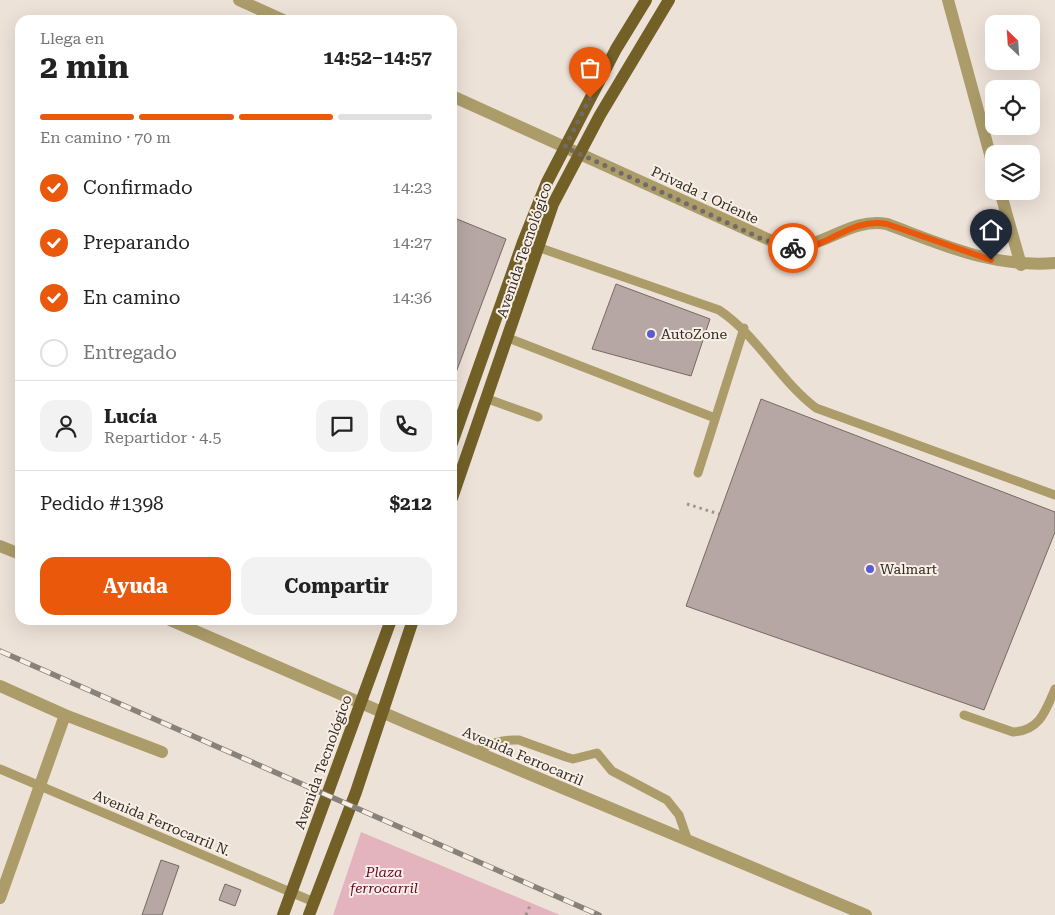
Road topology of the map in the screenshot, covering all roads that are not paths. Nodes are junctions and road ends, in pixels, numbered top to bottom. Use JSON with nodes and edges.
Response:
{"nodes":[{"id":1,"x":239,"y":0,"type":"edge"},
{"id":2,"x":646,"y":0,"type":"edge"},
{"id":3,"x":669,"y":0,"type":"edge"},
{"id":4,"x":948,"y":0,"type":"edge"},
{"id":5,"x":272,"y":15,"type":"edge"},
{"id":6,"x":457,"y":98,"type":"edge"},
{"id":7,"x":987,"y":145,"type":"edge"},
{"id":8,"x":565,"y":147,"type":"junction"},
{"id":9,"x":578,"y":154,"type":"junction"},
{"id":10,"x":1003,"y":200,"type":"edge"},
{"id":11,"x":523,"y":242,"type":"junction"},
{"id":12,"x":539,"y":248,"type":"junction"},
{"id":13,"x":1055,"y":263,"type":"edge"},
{"id":14,"x":1021,"y":265,"type":"junction"},
{"id":15,"x":744,"y":328,"type":"junction"},
{"id":16,"x":508,"y":338,"type":"junction"},
{"id":17,"x":488,"y":399,"type":"junction"},
{"id":18,"x":538,"y":417,"type":"dead end"},
{"id":19,"x":715,"y":418,"type":"junction"},
{"id":20,"x":457,"y":430,"type":"edge"},
{"id":21,"x":698,"y":473,"type":"dead end"},
{"id":22,"x":457,"y":484,"type":"edge"},
{"id":23,"x":1055,"y":495,"type":"edge"},
{"id":24,"x":0,"y":546,"type":"edge"},
{"id":25,"x":15,"y":552,"type":"edge"},
{"id":26,"x":181,"y":625,"type":"edge"},
{"id":27,"x":389,"y":625,"type":"edge"},
{"id":28,"x":411,"y":625,"type":"edge"},
{"id":29,"x":0,"y":686,"type":"edge"},
{"id":30,"x":1055,"y":689,"type":"edge"},
{"id":31,"x":362,"y":704,"type":"junction"},
{"id":32,"x":383,"y":713,"type":"junction"},
{"id":33,"x":65,"y":715,"type":"junction"},
{"id":34,"x":964,"y":715,"type":"dead end"},
{"id":35,"x":162,"y":752,"type":"dead end"},
{"id":36,"x":474,"y":752,"type":"junction"},
{"id":37,"x":0,"y":769,"type":"edge"},
{"id":38,"x":41,"y":787,"type":"junction"},
{"id":39,"x":688,"y":841,"type":"junction"},
{"id":40,"x":291,"y":893,"type":"junction"},
{"id":41,"x":0,"y":898,"type":"edge"},
{"id":42,"x":314,"y":902,"type":"junction"},
{"id":43,"x":283,"y":915,"type":"edge"},
{"id":44,"x":309,"y":915,"type":"edge"},
{"id":45,"x":866,"y":915,"type":"edge"}],
"edges":[{"from":1,"to":5,"type":"street"},
{"from":2,"to":8,"type":"main road","name":"Avenida Tecnológico"},
{"from":3,"to":9,"type":"main road","name":"Avenida Tecnológico"},
{"from":4,"to":7,"type":"street"},
{"from":6,"to":8,"type":"street","name":"Privada 1 Oriente"},
{"from":8,"to":9,"type":"street","name":"Privada 1 Oriente"},
{"from":8,"to":11,"type":"main road","name":"Avenida Tecnológico"},
{"from":9,"to":12,"type":"main road","name":"Avenida Tecnológico"},
{"from":9,"to":14,"type":"street","name":"Privada 1 Oriente"},
{"from":10,"to":14,"type":"street"},
{"from":11,"to":12,"type":"lane"},
{"from":11,"to":20,"type":"main road","name":"Avenida Tecnológico"},
{"from":12,"to":15,"type":"lane"},
{"from":12,"to":16,"type":"main road","name":"Avenida Tecnológico"},
{"from":13,"to":14,"type":"street","name":"Privada 1 Oriente"},
{"from":15,"to":19,"type":"lane"},
{"from":15,"to":23,"type":"lane"},
{"from":16,"to":17,"type":"main road","name":"Avenida Tecnológico"},
{"from":16,"to":19,"type":"lane"},
{"from":17,"to":18,"type":"lane"},
{"from":17,"to":22,"type":"main road","name":"Avenida Tecnológico"},
{"from":19,"to":21,"type":"lane"},
{"from":24,"to":25,"type":"street"},
{"from":26,"to":31,"type":"street","name":"Avenida Ferrocarril"},
{"from":27,"to":31,"type":"main road","name":"Avenida Tecnológico"},
{"from":28,"to":32,"type":"main road"},
{"from":29,"to":33,"type":"street"},
{"from":30,"to":34,"type":"lane"},
{"from":31,"to":32,"type":"street","name":"Avenida Ferrocarril"},
{"from":31,"to":40,"type":"main road","name":"Avenida Tecnológico"},
{"from":32,"to":36,"type":"street","name":"Avenida Ferrocarril"},
{"from":32,"to":42,"type":"main road"},
{"from":33,"to":35,"type":"street"},
{"from":33,"to":38,"type":"street"},
{"from":36,"to":39,"type":"street","name":"Avenida Ferrocarril"},
{"from":36,"to":39,"type":"lane"},
{"from":37,"to":38,"type":"lane","name":"Avenida Ferrocarril N."},
{"from":38,"to":40,"type":"lane","name":"Avenida Ferrocarril N."},
{"from":38,"to":41,"type":"street"},
{"from":39,"to":45,"type":"street","name":"Avenida Ferrocarril"},
{"from":40,"to":42,"type":"lane","name":"Avenida Ferrocarril N."},
{"from":40,"to":43,"type":"main road","name":"Avenida Tecnológico"},
{"from":42,"to":44,"type":"main road"}]}
